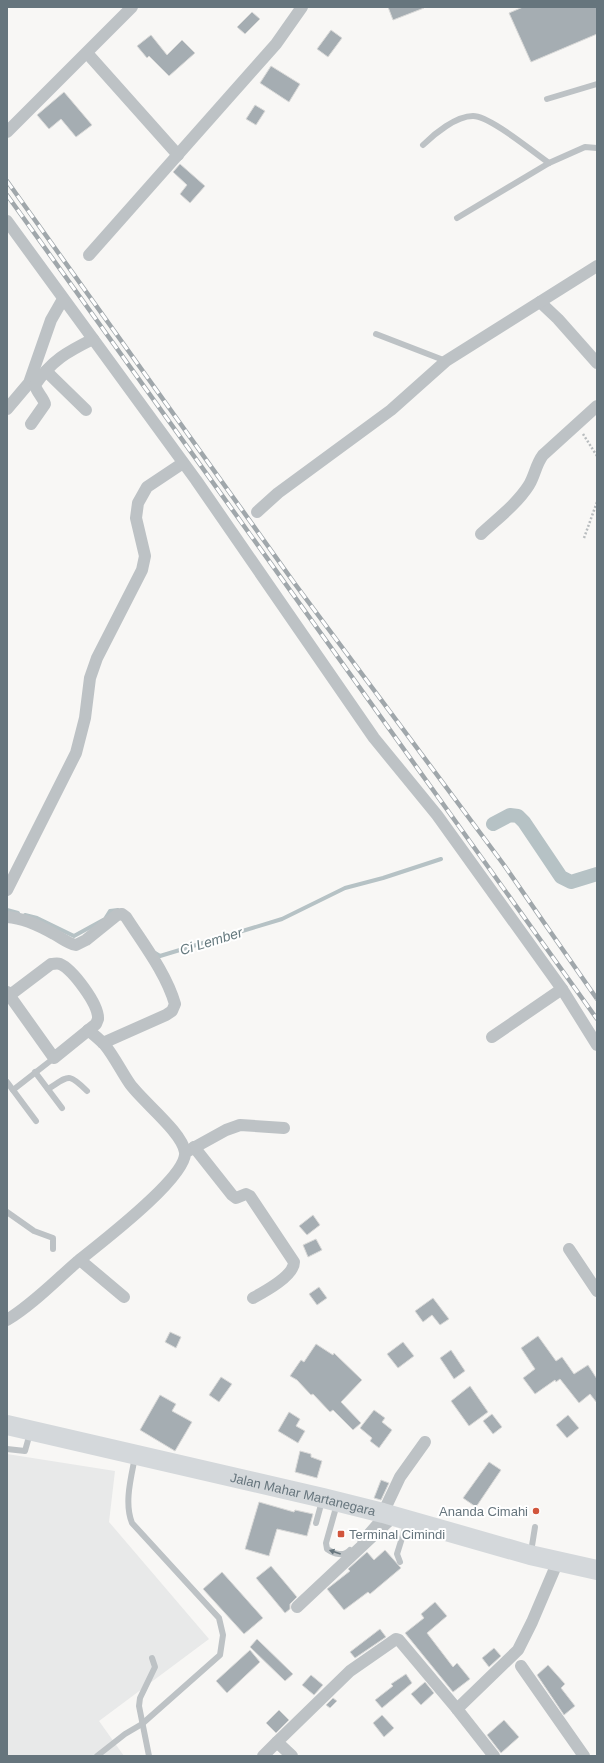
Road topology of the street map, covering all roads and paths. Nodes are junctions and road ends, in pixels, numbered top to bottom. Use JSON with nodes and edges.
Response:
{"nodes":[{"id":1,"x":132,"y":7,"type":"edge"},
{"id":2,"x":302,"y":7,"type":"edge"},
{"id":3,"x":87,"y":53,"type":"junction"},
{"id":4,"x":597,"y":84,"type":"edge"},
{"id":5,"x":547,"y":99,"type":"dead end"},
{"id":6,"x":7,"y":132,"type":"edge"},
{"id":7,"x":422,"y":145,"type":"dead end"},
{"id":8,"x":597,"y":148,"type":"edge"},
{"id":9,"x":178,"y":155,"type":"junction"},
{"id":10,"x":549,"y":163,"type":"junction"},
{"id":11,"x":457,"y":218,"type":"dead end"},
{"id":12,"x":7,"y":221,"type":"edge"},
{"id":13,"x":89,"y":255,"type":"dead end"},
{"id":14,"x":597,"y":266,"type":"edge"},
{"id":15,"x":63,"y":299,"type":"junction"},
{"id":16,"x":540,"y":302,"type":"junction"},
{"id":17,"x":376,"y":334,"type":"dead end"},
{"id":18,"x":93,"y":338,"type":"junction"},
{"id":19,"x":446,"y":361,"type":"junction"},
{"id":20,"x":597,"y":363,"type":"edge"},
{"id":21,"x":46,"y":371,"type":"junction"},
{"id":22,"x":597,"y":406,"type":"edge"},
{"id":23,"x":7,"y":409,"type":"edge"},
{"id":24,"x":86,"y":410,"type":"dead end"},
{"id":25,"x":31,"y":424,"type":"dead end"},
{"id":26,"x":578,"y":425,"type":"junction"},
{"id":27,"x":597,"y":456,"type":"edge"},
{"id":28,"x":183,"y":463,"type":"junction"},
{"id":29,"x":597,"y":502,"type":"edge"},
{"id":30,"x":257,"y":512,"type":"dead end"},
{"id":31,"x":481,"y":534,"type":"dead end"},
{"id":32,"x":584,"y":538,"type":"dead end"},
{"id":33,"x":7,"y":890,"type":"edge"},
{"id":34,"x":7,"y":917,"type":"edge"},
{"id":35,"x":562,"y":989,"type":"junction"},
{"id":36,"x":8,"y":994,"type":"edge"},
{"id":37,"x":88,"y":1030,"type":"junction"},
{"id":38,"x":492,"y":1037,"type":"dead end"},
{"id":39,"x":103,"y":1043,"type":"junction"},
{"id":40,"x":597,"y":1045,"type":"edge"},
{"id":41,"x":54,"y":1058,"type":"junction"},
{"id":42,"x":35,"y":1072,"type":"junction"},
{"id":43,"x":7,"y":1082,"type":"edge"},
{"id":44,"x":48,"y":1089,"type":"junction"},
{"id":45,"x":13,"y":1090,"type":"junction"},
{"id":46,"x":87,"y":1091,"type":"dead end"},
{"id":47,"x":62,"y":1108,"type":"dead end"},
{"id":48,"x":36,"y":1121,"type":"dead end"},
{"id":49,"x":284,"y":1128,"type":"dead end"},
{"id":50,"x":189,"y":1150,"type":"junction"},
{"id":51,"x":7,"y":1212,"type":"edge"},
{"id":52,"x":53,"y":1249,"type":"dead end"},
{"id":53,"x":569,"y":1249,"type":"dead end"},
{"id":54,"x":80,"y":1260,"type":"junction"},
{"id":55,"x":597,"y":1291,"type":"edge"},
{"id":56,"x":124,"y":1298,"type":"dead end"},
{"id":57,"x":253,"y":1298,"type":"dead end"},
{"id":58,"x":7,"y":1320,"type":"edge"},
{"id":59,"x":7,"y":1425,"type":"edge"},
{"id":60,"x":30,"y":1431,"type":"junction"},
{"id":61,"x":425,"y":1442,"type":"dead end"},
{"id":62,"x":7,"y":1449,"type":"edge"},
{"id":63,"x":136,"y":1454,"type":"junction"},
{"id":64,"x":331,"y":1500,"type":"junction"},
{"id":65,"x":395,"y":1517,"type":"junction"},
{"id":66,"x":316,"y":1523,"type":"dead end"},
{"id":67,"x":535,"y":1527,"type":"dead end"},
{"id":68,"x":530,"y":1555,"type":"junction"},
{"id":69,"x":558,"y":1561,"type":"junction"},
{"id":70,"x":400,"y":1562,"type":"dead end"},
{"id":71,"x":597,"y":1570,"type":"edge"},
{"id":72,"x":297,"y":1607,"type":"dead end"},
{"id":73,"x":152,"y":1658,"type":"dead end"},
{"id":74,"x":521,"y":1666,"type":"dead end"},
{"id":75,"x":457,"y":1709,"type":"junction"},
{"id":76,"x":142,"y":1724,"type":"junction"},
{"id":77,"x":277,"y":1742,"type":"junction"},
{"id":78,"x":102,"y":1754,"type":"edge"},
{"id":79,"x":487,"y":1754,"type":"edge"},
{"id":80,"x":149,"y":1756,"type":"edge"},
{"id":81,"x":263,"y":1756,"type":"edge"},
{"id":82,"x":292,"y":1756,"type":"edge"},
{"id":83,"x":584,"y":1756,"type":"edge"}],
"edges":[{"from":1,"to":3,"type":"street"},
{"from":2,"to":9,"type":"street"},
{"from":3,"to":6,"type":"street"},
{"from":3,"to":9,"type":"street"},
{"from":4,"to":5,"type":"lane"},
{"from":7,"to":10,"type":"lane"},
{"from":8,"to":10,"type":"lane"},
{"from":9,"to":13,"type":"street"},
{"from":10,"to":11,"type":"lane"},
{"from":12,"to":15,"type":"street"},
{"from":14,"to":16,"type":"street"},
{"from":15,"to":18,"type":"street"},
{"from":15,"to":23,"type":"street"},
{"from":16,"to":19,"type":"street"},
{"from":16,"to":20,"type":"street"},
{"from":17,"to":19,"type":"lane"},
{"from":18,"to":21,"type":"street"},
{"from":18,"to":28,"type":"street"},
{"from":19,"to":30,"type":"street"},
{"from":21,"to":24,"type":"street"},
{"from":21,"to":25,"type":"street"},
{"from":22,"to":26,"type":"street"},
{"from":26,"to":27,"type":"path"},
{"from":26,"to":31,"type":"street"},
{"from":28,"to":33,"type":"street"},
{"from":28,"to":35,"type":"street"},
{"from":29,"to":32,"type":"path"},
{"from":34,"to":39,"type":"street"},
{"from":35,"to":38,"type":"street"},
{"from":35,"to":40,"type":"street"},
{"from":36,"to":37,"type":"street"},
{"from":36,"to":41,"type":"street"},
{"from":37,"to":39,"type":"street"},
{"from":37,"to":41,"type":"street"},
{"from":39,"to":50,"type":"street"},
{"from":41,"to":42,"type":"lane"},
{"from":42,"to":44,"type":"lane"},
{"from":42,"to":45,"type":"lane"},
{"from":43,"to":45,"type":"lane"},
{"from":44,"to":46,"type":"lane"},
{"from":44,"to":47,"type":"lane"},
{"from":45,"to":48,"type":"lane"},
{"from":49,"to":50,"type":"street"},
{"from":50,"to":54,"type":"street"},
{"from":50,"to":57,"type":"street"},
{"from":51,"to":52,"type":"lane"},
{"from":53,"to":55,"type":"street"},
{"from":54,"to":56,"type":"street"},
{"from":54,"to":58,"type":"street"},
{"from":59,"to":60,"type":"main road","name":"Jalan Mahar Martanegara"},
{"from":60,"to":62,"type":"lane"},
{"from":60,"to":63,"type":"main road","name":"Jalan Mahar Martanegara"},
{"from":61,"to":65,"type":"street"},
{"from":63,"to":64,"type":"main road","name":"Jalan Mahar Martanegara"},
{"from":63,"to":76,"type":"lane"},
{"from":64,"to":65,"type":"main road","name":"Jalan Mahar Martanegara"},
{"from":65,"to":64,"type":"lane","one_way":true},
{"from":64,"to":66,"type":"lane"},
{"from":65,"to":68,"type":"main road","name":"Jalan Mahar Martanegara"},
{"from":65,"to":70,"type":"lane"},
{"from":65,"to":72,"type":"street"},
{"from":67,"to":68,"type":"lane"},
{"from":68,"to":69,"type":"main road","name":"Jalan Mahar Martanegara"},
{"from":69,"to":71,"type":"main road","name":"Jalan Mahar Martanegara"},
{"from":69,"to":75,"type":"street"},
{"from":73,"to":76,"type":"lane"},
{"from":74,"to":83,"type":"street"},
{"from":75,"to":77,"type":"street"},
{"from":75,"to":79,"type":"street"},
{"from":76,"to":78,"type":"lane"},
{"from":76,"to":80,"type":"lane"},
{"from":77,"to":81,"type":"street"},
{"from":77,"to":82,"type":"street"}]}
